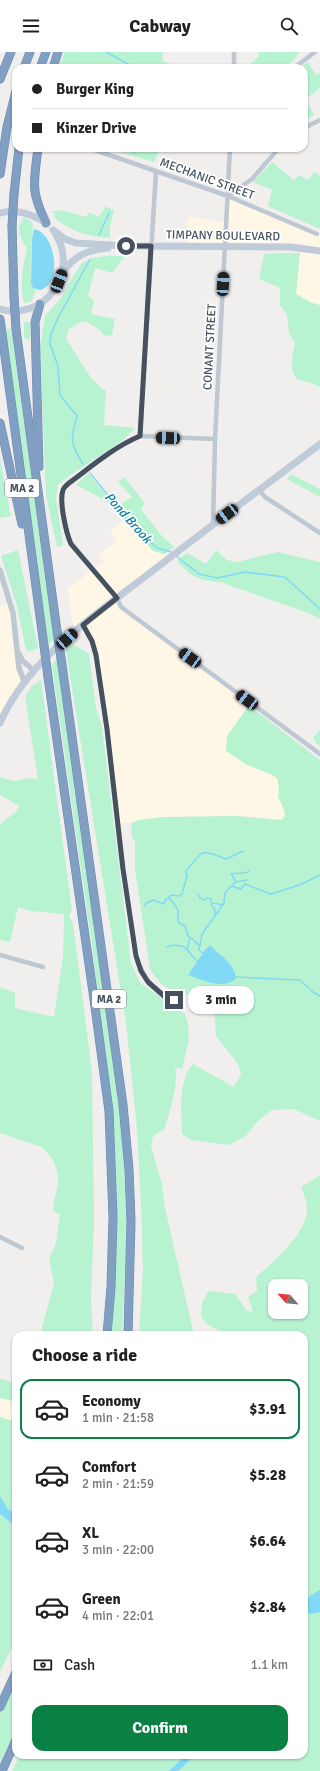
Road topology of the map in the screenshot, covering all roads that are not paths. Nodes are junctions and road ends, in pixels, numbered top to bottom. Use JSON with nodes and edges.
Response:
{"nodes":[{"id":1,"x":11,"y":52,"type":"edge"},
{"id":2,"x":30,"y":52,"type":"edge"},
{"id":3,"x":46,"y":52,"type":"edge"},
{"id":4,"x":58,"y":52,"type":"edge"},
{"id":5,"x":234,"y":52,"type":"edge"},
{"id":6,"x":315,"y":52,"type":"edge"},
{"id":7,"x":26,"y":64,"type":"edge"},
{"id":8,"x":42,"y":64,"type":"edge"},
{"id":9,"x":54,"y":64,"type":"edge"},
{"id":10,"x":234,"y":64,"type":"edge"},
{"id":11,"x":299,"y":64,"type":"edge"},
{"id":12,"x":0,"y":79,"type":"edge"},
{"id":13,"x":12,"y":107,"type":"edge"},
{"id":14,"x":320,"y":120,"type":"edge"},
{"id":15,"x":308,"y":126,"type":"edge"},
{"id":16,"x":19,"y":152,"type":"edge"},
{"id":17,"x":38,"y":152,"type":"edge"},
{"id":18,"x":101,"y":152,"type":"edge"},
{"id":19,"x":230,"y":152,"type":"edge"},
{"id":20,"x":276,"y":152,"type":"edge"},
{"id":21,"x":156,"y":171,"type":"junction"},
{"id":22,"x":0,"y":174,"type":"edge"},
{"id":23,"x":228,"y":196,"type":"junction"},
{"id":24,"x":0,"y":214,"type":"edge"},
{"id":25,"x":46,"y":223,"type":"junction"},
{"id":26,"x":53,"y":230,"type":"junction"},
{"id":27,"x":317,"y":234,"type":"dead end"},
{"id":28,"x":126,"y":246,"type":"junction"},
{"id":29,"x":151,"y":246,"type":"junction"},
{"id":30,"x":225,"y":246,"type":"junction"},
{"id":31,"x":320,"y":251,"type":"edge"},
{"id":32,"x":63,"y":272,"type":"junction"},
{"id":33,"x":40,"y":304,"type":"junction"},
{"id":34,"x":0,"y":309,"type":"edge"},
{"id":35,"x":0,"y":320,"type":"edge"},
{"id":36,"x":1,"y":330,"type":"edge"},
{"id":37,"x":0,"y":423,"type":"edge"},
{"id":38,"x":140,"y":436,"type":"junction"},
{"id":39,"x":215,"y":439,"type":"junction"},
{"id":40,"x":320,"y":444,"type":"edge"},
{"id":41,"x":258,"y":490,"type":"junction"},
{"id":42,"x":39,"y":499,"type":"junction"},
{"id":43,"x":213,"y":524,"type":"junction"},
{"id":44,"x":320,"y":533,"type":"edge"},
{"id":45,"x":0,"y":570,"type":"edge"},
{"id":46,"x":34,"y":573,"type":"junction"},
{"id":47,"x":117,"y":598,"type":"junction"},
{"id":48,"x":83,"y":625,"type":"junction"},
{"id":49,"x":18,"y":652,"type":"junction"},
{"id":50,"x":34,"y":670,"type":"junction"},
{"id":51,"x":24,"y":681,"type":"junction"},
{"id":52,"x":0,"y":723,"type":"edge"},
{"id":53,"x":320,"y":754,"type":"edge"},
{"id":54,"x":0,"y":955,"type":"edge"},
{"id":55,"x":43,"y":967,"type":"dead end"},
{"id":56,"x":180,"y":1002,"type":"dead end"},
{"id":57,"x":0,"y":1237,"type":"edge"},
{"id":58,"x":22,"y":1248,"type":"dead end"},
{"id":59,"x":107,"y":1331,"type":"edge"},
{"id":60,"x":128,"y":1331,"type":"edge"},
{"id":61,"x":12,"y":1681,"type":"edge"},
{"id":62,"x":0,"y":1707,"type":"edge"},
{"id":63,"x":12,"y":1749,"type":"edge"},
{"id":64,"x":2,"y":1771,"type":"edge"}],
"edges":[{"from":1,"to":12,"type":"highway"},
{"from":2,"to":7,"type":"highway"},
{"from":3,"to":8,"type":"highway"},
{"from":4,"to":9,"type":"highway"},
{"from":5,"to":10,"type":"street"},
{"from":6,"to":11,"type":"street"},
{"from":13,"to":22,"type":"highway"},
{"from":14,"to":15,"type":"street"},
{"from":16,"to":42,"type":"highway","number":"MA 2","bridge":true},
{"from":17,"to":25,"type":"highway"},
{"from":18,"to":21,"type":"street","name":"MECHANIC STREET"},
{"from":19,"to":23,"type":"street","name":"CONANT STREET"},
{"from":20,"to":23,"type":"street"},
{"from":21,"to":23,"type":"street","name":"MECHANIC STREET"},
{"from":21,"to":29,"type":"street"},
{"from":23,"to":27,"type":"street","name":"MECHANIC STREET"},
{"from":23,"to":30,"type":"street","name":"CONANT STREET"},
{"from":24,"to":25,"type":"main road"},
{"from":25,"to":26,"type":"main road"},
{"from":26,"to":28,"type":"main road","name":"TIMPANY BOULEVARD"},
{"from":26,"to":32,"type":"main road"},
{"from":28,"to":29,"type":"main road","name":"TIMPANY BOULEVARD"},
{"from":28,"to":32,"type":"main road","name":"TIMPANY BOULEVARD"},
{"from":29,"to":30,"type":"main road","name":"TIMPANY BOULEVARD"},
{"from":29,"to":38,"type":"street"},
{"from":30,"to":31,"type":"main road","name":"TIMPANY BOULEVARD"},
{"from":30,"to":39,"type":"street","name":"CONANT STREET"},
{"from":32,"to":33,"type":"main road"},
{"from":33,"to":34,"type":"main road"},
{"from":33,"to":42,"type":"highway"},
{"from":35,"to":36,"type":"highway","number":"MA 2"},
{"from":36,"to":46,"type":"highway","number":"MA 2"},
{"from":37,"to":46,"type":"highway"},
{"from":38,"to":39,"type":"street"},
{"from":38,"to":47,"type":"street"},
{"from":39,"to":43,"type":"street","name":"CONANT STREET"},
{"from":40,"to":41,"type":"main road"},
{"from":41,"to":43,"type":"main road"},
{"from":41,"to":44,"type":"street"},
{"from":42,"to":60,"type":"highway","number":"MA 2","bridge":true},
{"from":43,"to":47,"type":"main road"},
{"from":45,"to":49,"type":"street"},
{"from":46,"to":59,"type":"highway","number":"MA 2","bridge":true},
{"from":47,"to":48,"type":"main road"},
{"from":47,"to":53,"type":"street"},
{"from":48,"to":50,"type":"main road"},
{"from":48,"to":56,"type":"street"},
{"from":49,"to":50,"type":"street"},
{"from":49,"to":51,"type":"street"},
{"from":50,"to":51,"type":"main road"},
{"from":51,"to":52,"type":"main road"},
{"from":54,"to":55,"type":"street"},
{"from":57,"to":58,"type":"street"},
{"from":61,"to":62,"type":"highway"},
{"from":63,"to":64,"type":"highway"}]}
